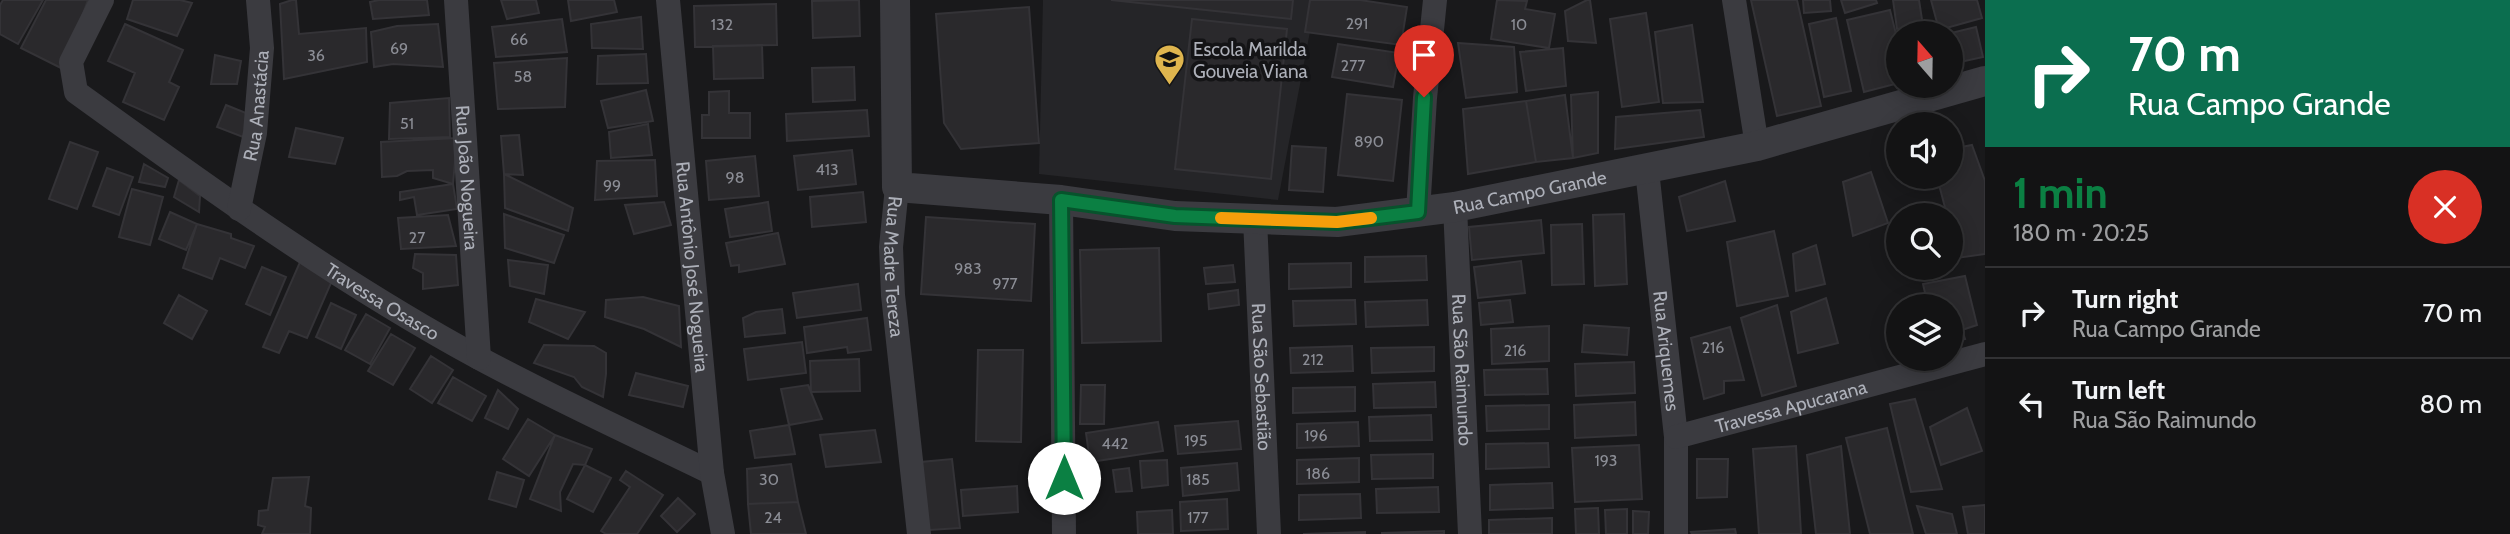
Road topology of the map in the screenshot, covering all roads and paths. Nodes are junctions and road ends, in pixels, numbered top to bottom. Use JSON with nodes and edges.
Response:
{"nodes":[{"id":1,"x":102,"y":0,"type":"edge"},
{"id":2,"x":258,"y":0,"type":"edge"},
{"id":3,"x":456,"y":0,"type":"edge"},
{"id":4,"x":668,"y":0,"type":"edge"},
{"id":5,"x":895,"y":0,"type":"edge"},
{"id":6,"x":1435,"y":0,"type":"edge"},
{"id":7,"x":1734,"y":0,"type":"edge"},
{"id":8,"x":1985,"y":81,"type":"edge"},
{"id":9,"x":1757,"y":146,"type":"junction"},
{"id":10,"x":1647,"y":170,"type":"junction"},
{"id":11,"x":897,"y":187,"type":"junction"},
{"id":12,"x":1061,"y":200,"type":"junction"},
{"id":13,"x":1455,"y":207,"type":"junction"},
{"id":14,"x":239,"y":209,"type":"junction"},
{"id":15,"x":1418,"y":212,"type":"junction"},
{"id":16,"x":1255,"y":219,"type":"junction"},
{"id":17,"x":1985,"y":354,"type":"edge"},
{"id":18,"x":479,"y":358,"type":"junction"},
{"id":19,"x":1676,"y":437,"type":"junction"},
{"id":20,"x":712,"y":473,"type":"junction"},
{"id":21,"x":723,"y":534,"type":"edge"},
{"id":22,"x":919,"y":534,"type":"edge"},
{"id":23,"x":1064,"y":534,"type":"edge"},
{"id":24,"x":1269,"y":534,"type":"edge"},
{"id":25,"x":1470,"y":534,"type":"edge"},
{"id":26,"x":1676,"y":534,"type":"edge"}],
"edges":[{"from":1,"to":14,"type":"street","name":"Travessa Osasco"},
{"from":2,"to":14,"type":"street","name":"Rua Anastácia"},
{"from":3,"to":18,"type":"street","name":"Rua João Nogueira"},
{"from":4,"to":20,"type":"street","name":"Rua Antônio José Nogueira"},
{"from":5,"to":11,"type":"street","name":"Rua Madre Tereza"},
{"from":6,"to":15,"type":"street"},
{"from":7,"to":9,"type":"street"},
{"from":8,"to":9,"type":"street","name":"Rua Campo Grande"},
{"from":9,"to":10,"type":"street","name":"Rua Campo Grande"},
{"from":10,"to":13,"type":"street","name":"Rua Campo Grande"},
{"from":10,"to":19,"type":"street","name":"Rua Ariquemes"},
{"from":11,"to":12,"type":"street","name":"Rua Campo Grande"},
{"from":11,"to":22,"type":"street","name":"Rua Madre Tereza"},
{"from":12,"to":16,"type":"street","name":"Rua Campo Grande"},
{"from":12,"to":23,"type":"street"},
{"from":13,"to":15,"type":"street","name":"Rua Campo Grande"},
{"from":13,"to":25,"type":"street","name":"Rua São Raimundo"},
{"from":14,"to":18,"type":"street","name":"Travessa Osasco"},
{"from":15,"to":16,"type":"street","name":"Rua Campo Grande"},
{"from":16,"to":24,"type":"street","name":"Rua São Sebastião"},
{"from":17,"to":19,"type":"street","name":"Travessa Apucarana"},
{"from":18,"to":20,"type":"street","name":"Travessa Osasco"},
{"from":19,"to":26,"type":"street","name":"Rua Ariquemes"},
{"from":20,"to":21,"type":"street","name":"Rua Antônio José Nogueira"}]}
